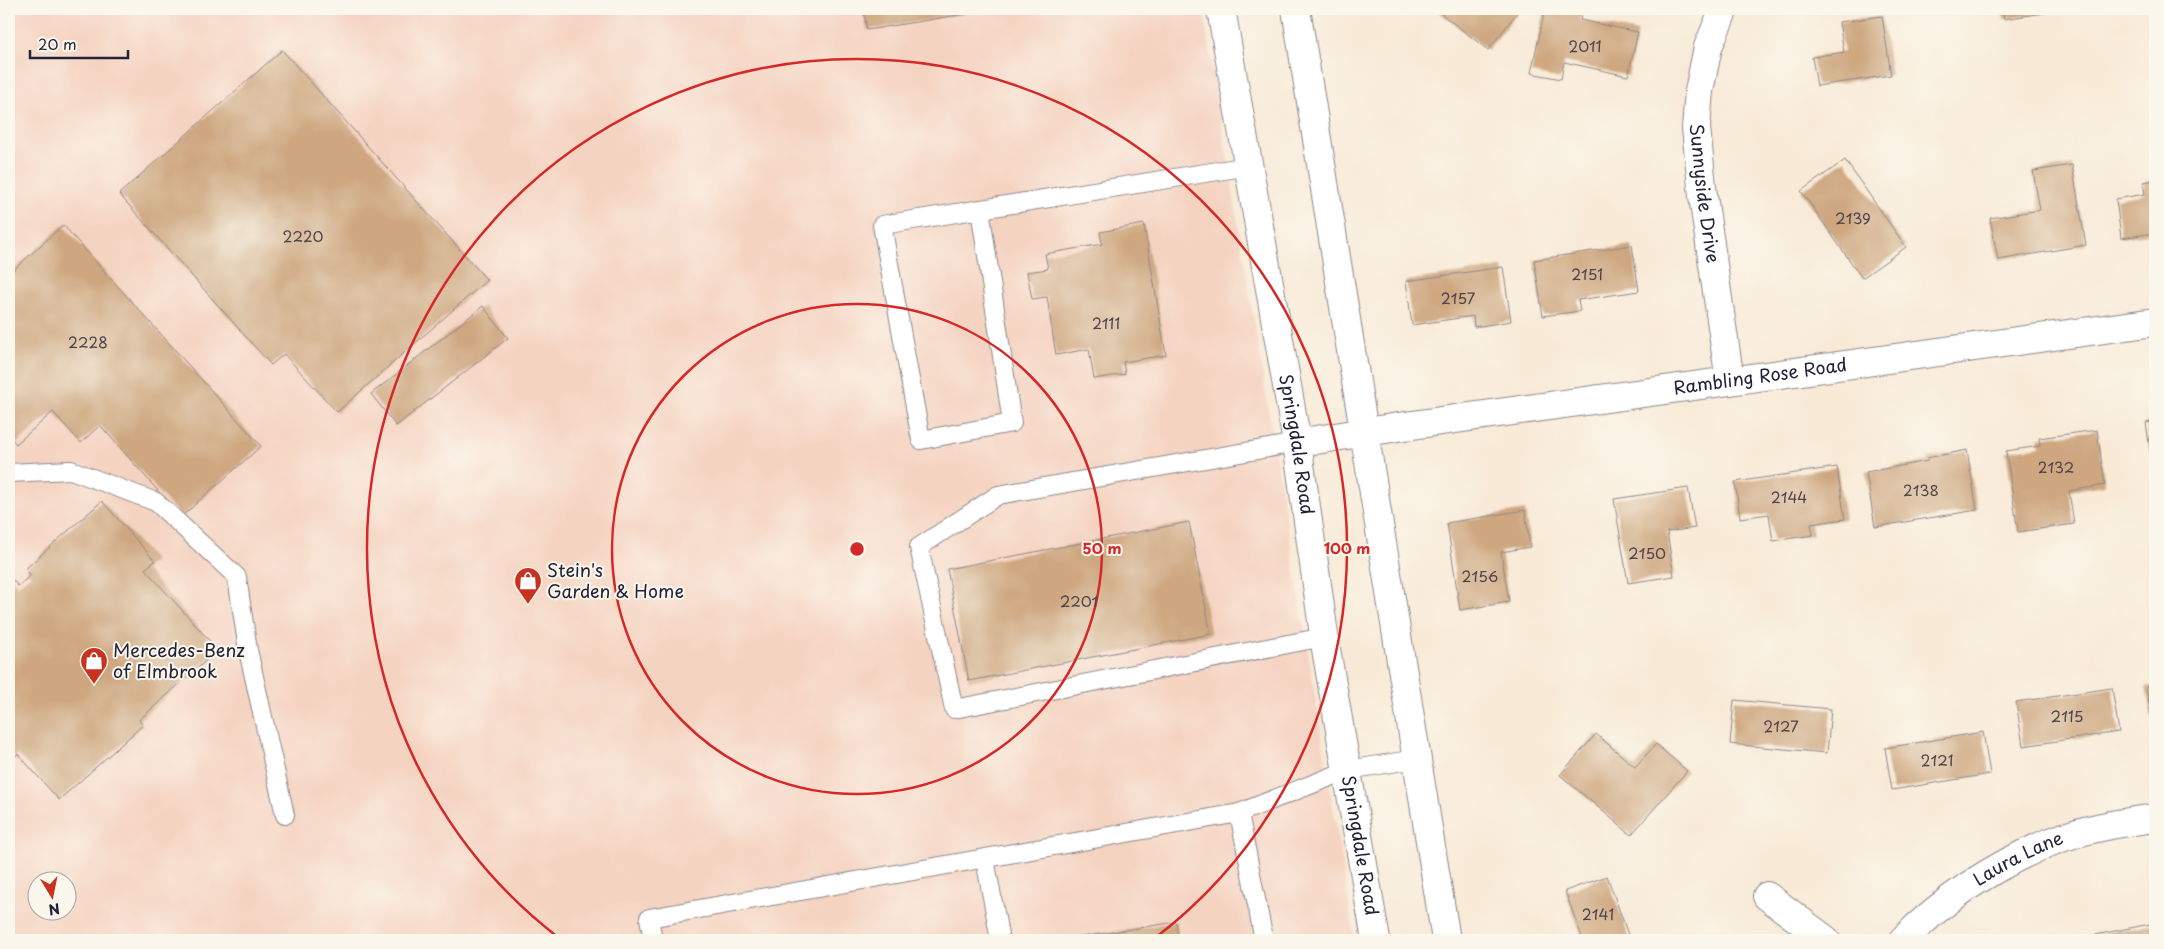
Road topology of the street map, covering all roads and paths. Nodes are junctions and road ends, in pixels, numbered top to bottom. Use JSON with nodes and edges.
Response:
{"nodes":[{"id":1,"x":1221,"y":9,"type":"edge"},
{"id":2,"x":1296,"y":9,"type":"edge"},
{"id":3,"x":1724,"y":9,"type":"edge"},
{"id":4,"x":1249,"y":166,"type":"junction"},
{"id":5,"x":980,"y":210,"type":"junction"},
{"id":6,"x":2155,"y":322,"type":"edge"},
{"id":7,"x":1730,"y":381,"type":"junction"},
{"id":8,"x":1364,"y":432,"type":"junction"},
{"id":9,"x":1297,"y":443,"type":"junction"},
{"id":10,"x":9,"y":473,"type":"edge"},
{"id":11,"x":1324,"y":638,"type":"junction"},
{"id":12,"x":1416,"y":759,"type":"junction"},
{"id":13,"x":1348,"y":770,"type":"junction"},
{"id":14,"x":1239,"y":813,"type":"junction"},
{"id":15,"x":285,"y":815,"type":"dead end"},
{"id":16,"x":2155,"y":818,"type":"edge"},
{"id":17,"x":985,"y":859,"type":"junction"},
{"id":18,"x":1766,"y":896,"type":"dead end"},
{"id":19,"x":653,"y":940,"type":"edge"},
{"id":20,"x":1000,"y":940,"type":"edge"},
{"id":21,"x":1264,"y":940,"type":"edge"},
{"id":22,"x":1376,"y":940,"type":"edge"},
{"id":23,"x":1446,"y":940,"type":"edge"},
{"id":24,"x":1826,"y":940,"type":"edge"},
{"id":25,"x":1903,"y":940,"type":"edge"}],
"edges":[{"from":1,"to":4,"type":"street","name":"Springdale Road"},
{"from":2,"to":8,"type":"street"},
{"from":3,"to":7,"type":"street","name":"Sunnyside Drive"},
{"from":4,"to":5,"type":"lane"},
{"from":4,"to":9,"type":"street","name":"Springdale Road"},
{"from":5,"to":5,"type":"lane"},
{"from":6,"to":7,"type":"street","name":"Rambling Rose Road"},
{"from":7,"to":8,"type":"street","name":"Rambling Rose Road"},
{"from":8,"to":9,"type":"street","name":"Rambling Rose Road"},
{"from":8,"to":12,"type":"street"},
{"from":9,"to":11,"type":"street","name":"Springdale Road"},
{"from":9,"to":11,"type":"lane"},
{"from":10,"to":15,"type":"lane"},
{"from":11,"to":13,"type":"street","name":"Springdale Road"},
{"from":12,"to":13,"type":"lane"},
{"from":12,"to":23,"type":"street"},
{"from":13,"to":14,"type":"lane"},
{"from":13,"to":22,"type":"street","name":"Springdale Road"},
{"from":14,"to":17,"type":"lane"},
{"from":14,"to":21,"type":"lane"},
{"from":16,"to":25,"type":"street","name":"Laura Lane"},
{"from":17,"to":19,"type":"lane"},
{"from":17,"to":20,"type":"lane"},
{"from":18,"to":24,"type":"street"}]}
